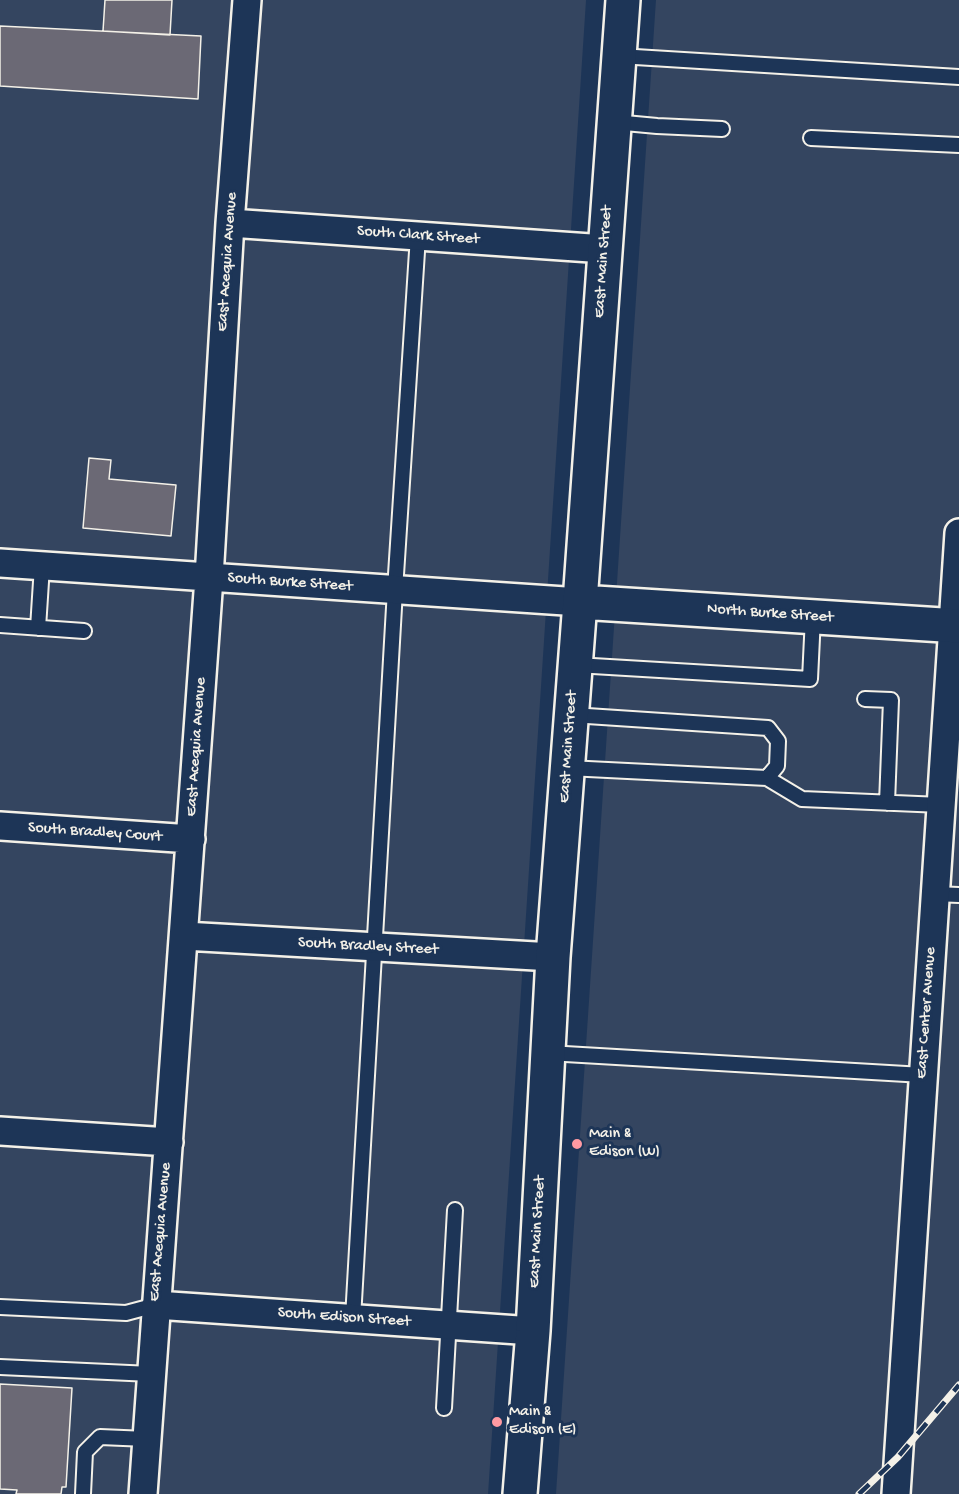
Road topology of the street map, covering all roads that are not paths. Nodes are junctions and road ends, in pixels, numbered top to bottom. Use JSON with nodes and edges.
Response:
{"nodes":[{"id":1,"x":247,"y":0,"type":"edge"},
{"id":2,"x":623,"y":0,"type":"edge"},
{"id":3,"x":619,"y":56,"type":"junction"},
{"id":4,"x":959,"y":77,"type":"edge"},
{"id":5,"x":614,"y":122,"type":"junction"},
{"id":6,"x":722,"y":129,"type":"dead end"},
{"id":7,"x":811,"y":138,"type":"dead end"},
{"id":8,"x":959,"y":145,"type":"edge"},
{"id":9,"x":230,"y":223,"type":"junction"},
{"id":10,"x":418,"y":236,"type":"junction"},
{"id":11,"x":605,"y":249,"type":"junction"},
{"id":12,"x":959,"y":533,"type":"edge"},
{"id":13,"x":0,"y":563,"type":"edge"},
{"id":14,"x":42,"y":566,"type":"junction"},
{"id":15,"x":209,"y":578,"type":"junction"},
{"id":16,"x":395,"y":590,"type":"junction"},
{"id":17,"x":580,"y":602,"type":"junction"},
{"id":18,"x":813,"y":617,"type":"junction"},
{"id":19,"x":0,"y":625,"type":"edge"},
{"id":20,"x":956,"y":626,"type":"edge"},
{"id":21,"x":38,"y":628,"type":"junction"},
{"id":22,"x":84,"y":630,"type":"dead end"},
{"id":23,"x":576,"y":665,"type":"junction"},
{"id":24,"x":866,"y":699,"type":"dead end"},
{"id":25,"x":572,"y":715,"type":"junction"},
{"id":26,"x":952,"y":746,"type":"edge"},
{"id":27,"x":568,"y":768,"type":"junction"},
{"id":28,"x":767,"y":778,"type":"junction"},
{"id":29,"x":887,"y":803,"type":"junction"},
{"id":30,"x":941,"y":805,"type":"junction"},
{"id":31,"x":0,"y":826,"type":"edge"},
{"id":32,"x":190,"y":839,"type":"junction"},
{"id":33,"x":947,"y":894,"type":"edge"},
{"id":34,"x":184,"y":936,"type":"junction"},
{"id":35,"x":374,"y":947,"type":"junction"},
{"id":36,"x":553,"y":957,"type":"junction"},
{"id":37,"x":548,"y":1053,"type":"junction"},
{"id":38,"x":923,"y":1075,"type":"junction"},
{"id":39,"x":0,"y":1131,"type":"edge"},
{"id":40,"x":169,"y":1142,"type":"junction"},
{"id":41,"x":455,"y":1210,"type":"dead end"},
{"id":42,"x":156,"y":1305,"type":"junction"},
{"id":43,"x":0,"y":1306,"type":"edge"},
{"id":44,"x":353,"y":1318,"type":"junction"},
{"id":45,"x":448,"y":1325,"type":"junction"},
{"id":46,"x":533,"y":1331,"type":"junction"},
{"id":47,"x":0,"y":1367,"type":"edge"},
{"id":48,"x":151,"y":1374,"type":"junction"},
{"id":49,"x":444,"y":1408,"type":"dead end"},
{"id":50,"x":147,"y":1439,"type":"junction"},
{"id":51,"x":83,"y":1494,"type":"edge"},
{"id":52,"x":143,"y":1494,"type":"edge"},
{"id":53,"x":520,"y":1494,"type":"edge"},
{"id":54,"x":896,"y":1494,"type":"edge"}],
"edges":[{"from":1,"to":9,"type":"street","name":"East Acequia Avenue"},
{"from":2,"to":3,"type":"street","name":"East Main Street"},
{"from":3,"to":4,"type":"lane"},
{"from":3,"to":5,"type":"street","name":"East Main Street"},
{"from":5,"to":6,"type":"lane"},
{"from":5,"to":11,"type":"street","name":"East Main Street"},
{"from":7,"to":8,"type":"lane"},
{"from":9,"to":10,"type":"street","name":"South Clark Street"},
{"from":9,"to":15,"type":"street","name":"East Acequia Avenue"},
{"from":10,"to":11,"type":"street","name":"South Clark Street"},
{"from":10,"to":16,"type":"lane"},
{"from":11,"to":17,"type":"street","name":"East Main Street"},
{"from":12,"to":20,"type":"street","name":"East Center Avenue"},
{"from":13,"to":14,"type":"street","name":"South Burke Street"},
{"from":14,"to":15,"type":"street","name":"South Burke Street"},
{"from":14,"to":21,"type":"lane"},
{"from":15,"to":16,"type":"street","name":"South Burke Street"},
{"from":15,"to":32,"type":"street","name":"East Acequia Avenue"},
{"from":16,"to":17,"type":"street","name":"South Burke Street"},
{"from":16,"to":35,"type":"lane"},
{"from":17,"to":18,"type":"street","name":"North Burke Street"},
{"from":17,"to":23,"type":"street","name":"East Main Street"},
{"from":18,"to":20,"type":"street","name":"North Burke Street"},
{"from":18,"to":23,"type":"lane"},
{"from":19,"to":21,"type":"lane"},
{"from":20,"to":26,"type":"street","name":"East Center Avenue"},
{"from":21,"to":22,"type":"lane"},
{"from":23,"to":25,"type":"street","name":"East Main Street"},
{"from":24,"to":29,"type":"lane"},
{"from":25,"to":27,"type":"street","name":"East Main Street"},
{"from":25,"to":28,"type":"lane"},
{"from":26,"to":30,"type":"street","name":"East Center Avenue"},
{"from":27,"to":28,"type":"lane"},
{"from":27,"to":36,"type":"street","name":"East Main Street"},
{"from":28,"to":29,"type":"lane"},
{"from":29,"to":30,"type":"lane"},
{"from":30,"to":33,"type":"street","name":"East Center Avenue"},
{"from":31,"to":32,"type":"street","name":"South Bradley Court"},
{"from":32,"to":34,"type":"street","name":"East Acequia Avenue"},
{"from":33,"to":38,"type":"street","name":"East Center Avenue"},
{"from":34,"to":35,"type":"street","name":"South Bradley Street"},
{"from":34,"to":40,"type":"street","name":"East Acequia Avenue"},
{"from":35,"to":36,"type":"street","name":"South Bradley Street"},
{"from":35,"to":44,"type":"lane"},
{"from":36,"to":37,"type":"street","name":"East Main Street"},
{"from":37,"to":38,"type":"lane"},
{"from":37,"to":46,"type":"street","name":"East Main Street"},
{"from":38,"to":54,"type":"street","name":"East Center Avenue"},
{"from":39,"to":40,"type":"street"},
{"from":40,"to":42,"type":"street","name":"East Acequia Avenue"},
{"from":41,"to":45,"type":"lane"},
{"from":42,"to":43,"type":"lane"},
{"from":42,"to":44,"type":"street","name":"South Edison Street"},
{"from":42,"to":48,"type":"street","name":"East Acequia Avenue"},
{"from":44,"to":45,"type":"street","name":"South Edison Street"},
{"from":45,"to":46,"type":"street","name":"South Edison Street"},
{"from":45,"to":49,"type":"lane"},
{"from":46,"to":53,"type":"street","name":"East Main Street"},
{"from":47,"to":48,"type":"lane"},
{"from":48,"to":50,"type":"street","name":"East Acequia Avenue"},
{"from":50,"to":51,"type":"lane"},
{"from":50,"to":52,"type":"street","name":"East Acequia Avenue"}]}
